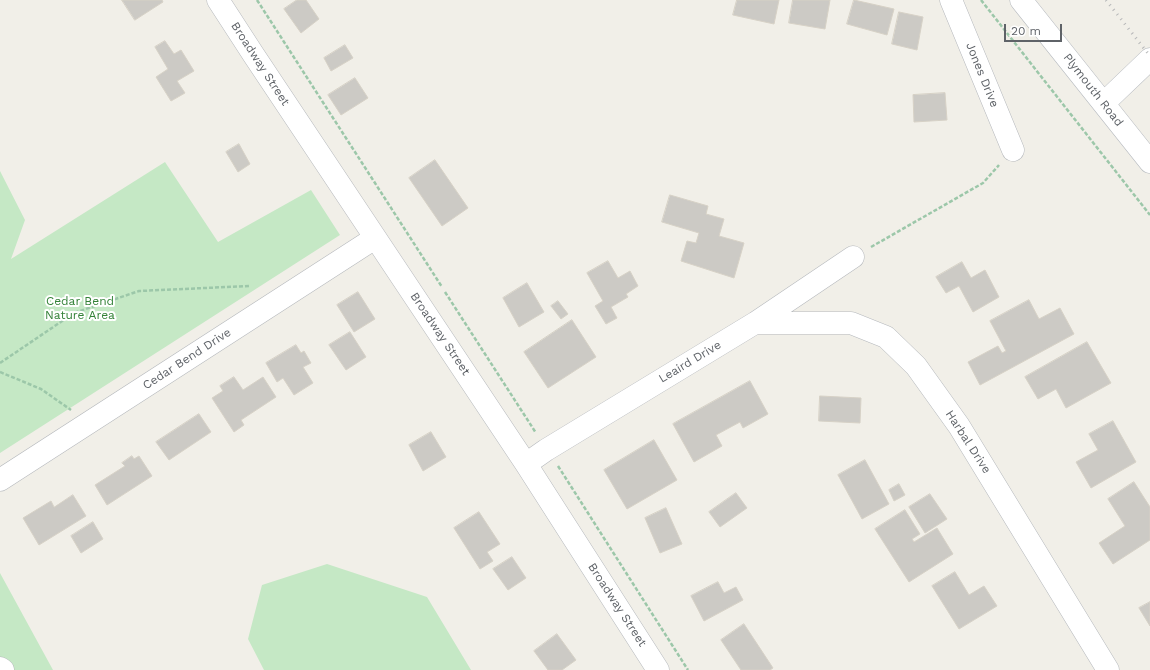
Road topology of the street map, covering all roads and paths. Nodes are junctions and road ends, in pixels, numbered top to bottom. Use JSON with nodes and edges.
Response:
{"nodes":[{"id":1,"x":218,"y":0,"type":"edge"},
{"id":2,"x":257,"y":0,"type":"edge"},
{"id":3,"x":952,"y":0,"type":"edge"},
{"id":4,"x":981,"y":0,"type":"edge"},
{"id":5,"x":1021,"y":0,"type":"edge"},
{"id":6,"x":1150,"y":58,"type":"edge"},
{"id":7,"x":1104,"y":103,"type":"junction"},
{"id":8,"x":1013,"y":150,"type":"joint"},
{"id":9,"x":1150,"y":162,"type":"edge"},
{"id":10,"x":1150,"y":215,"type":"edge"},
{"id":11,"x":375,"y":238,"type":"junction"},
{"id":12,"x":853,"y":257,"type":"joint"},
{"id":13,"x":249,"y":286,"type":"dead end"},
{"id":14,"x":442,"y":287,"type":"dead end"},
{"id":15,"x":445,"y":292,"type":"dead end"},
{"id":16,"x":755,"y":323,"type":"junction"},
{"id":17,"x":0,"y":364,"type":"edge"},
{"id":18,"x":0,"y":372,"type":"edge"},
{"id":19,"x":84,"y":425,"type":"junction"},
{"id":20,"x":539,"y":437,"type":"dead end"},
{"id":21,"x":526,"y":464,"type":"junction"},
{"id":22,"x":557,"y":464,"type":"dead end"},
{"id":23,"x":0,"y":480,"type":"edge"},
{"id":24,"x":0,"y":668,"type":"edge"},
{"id":25,"x":3,"y":670,"type":"edge"},
{"id":26,"x":658,"y":670,"type":"edge"},
{"id":27,"x":688,"y":670,"type":"edge"},
{"id":28,"x":1108,"y":670,"type":"edge"}],
"edges":[{"from":1,"to":11,"type":"street","name":"Broadway Street"},
{"from":2,"to":14,"type":"path"},
{"from":3,"to":8,"type":"street","name":"Jones Drive"},
{"from":4,"to":10,"type":"path"},
{"from":5,"to":7,"type":"street","name":"Plymouth Road"},
{"from":6,"to":7,"type":"street"},
{"from":7,"to":9,"type":"street","name":"Plymouth Road"},
{"from":8,"to":12,"type":"path"},
{"from":11,"to":19,"type":"street","name":"Cedar Bend Drive"},
{"from":11,"to":21,"type":"street","name":"Broadway Street"},
{"from":12,"to":16,"type":"street","name":"Leaird Drive"},
{"from":13,"to":17,"type":"path"},
{"from":15,"to":20,"type":"path"},
{"from":16,"to":21,"type":"street","name":"Leaird Drive"},
{"from":16,"to":28,"type":"street","name":"Harbal Drive"},
{"from":18,"to":19,"type":"path"},
{"from":19,"to":23,"type":"street","name":"Cedar Bend Drive"},
{"from":21,"to":26,"type":"street","name":"Broadway Street"},
{"from":22,"to":27,"type":"path"},
{"from":24,"to":25,"type":"street"}]}
